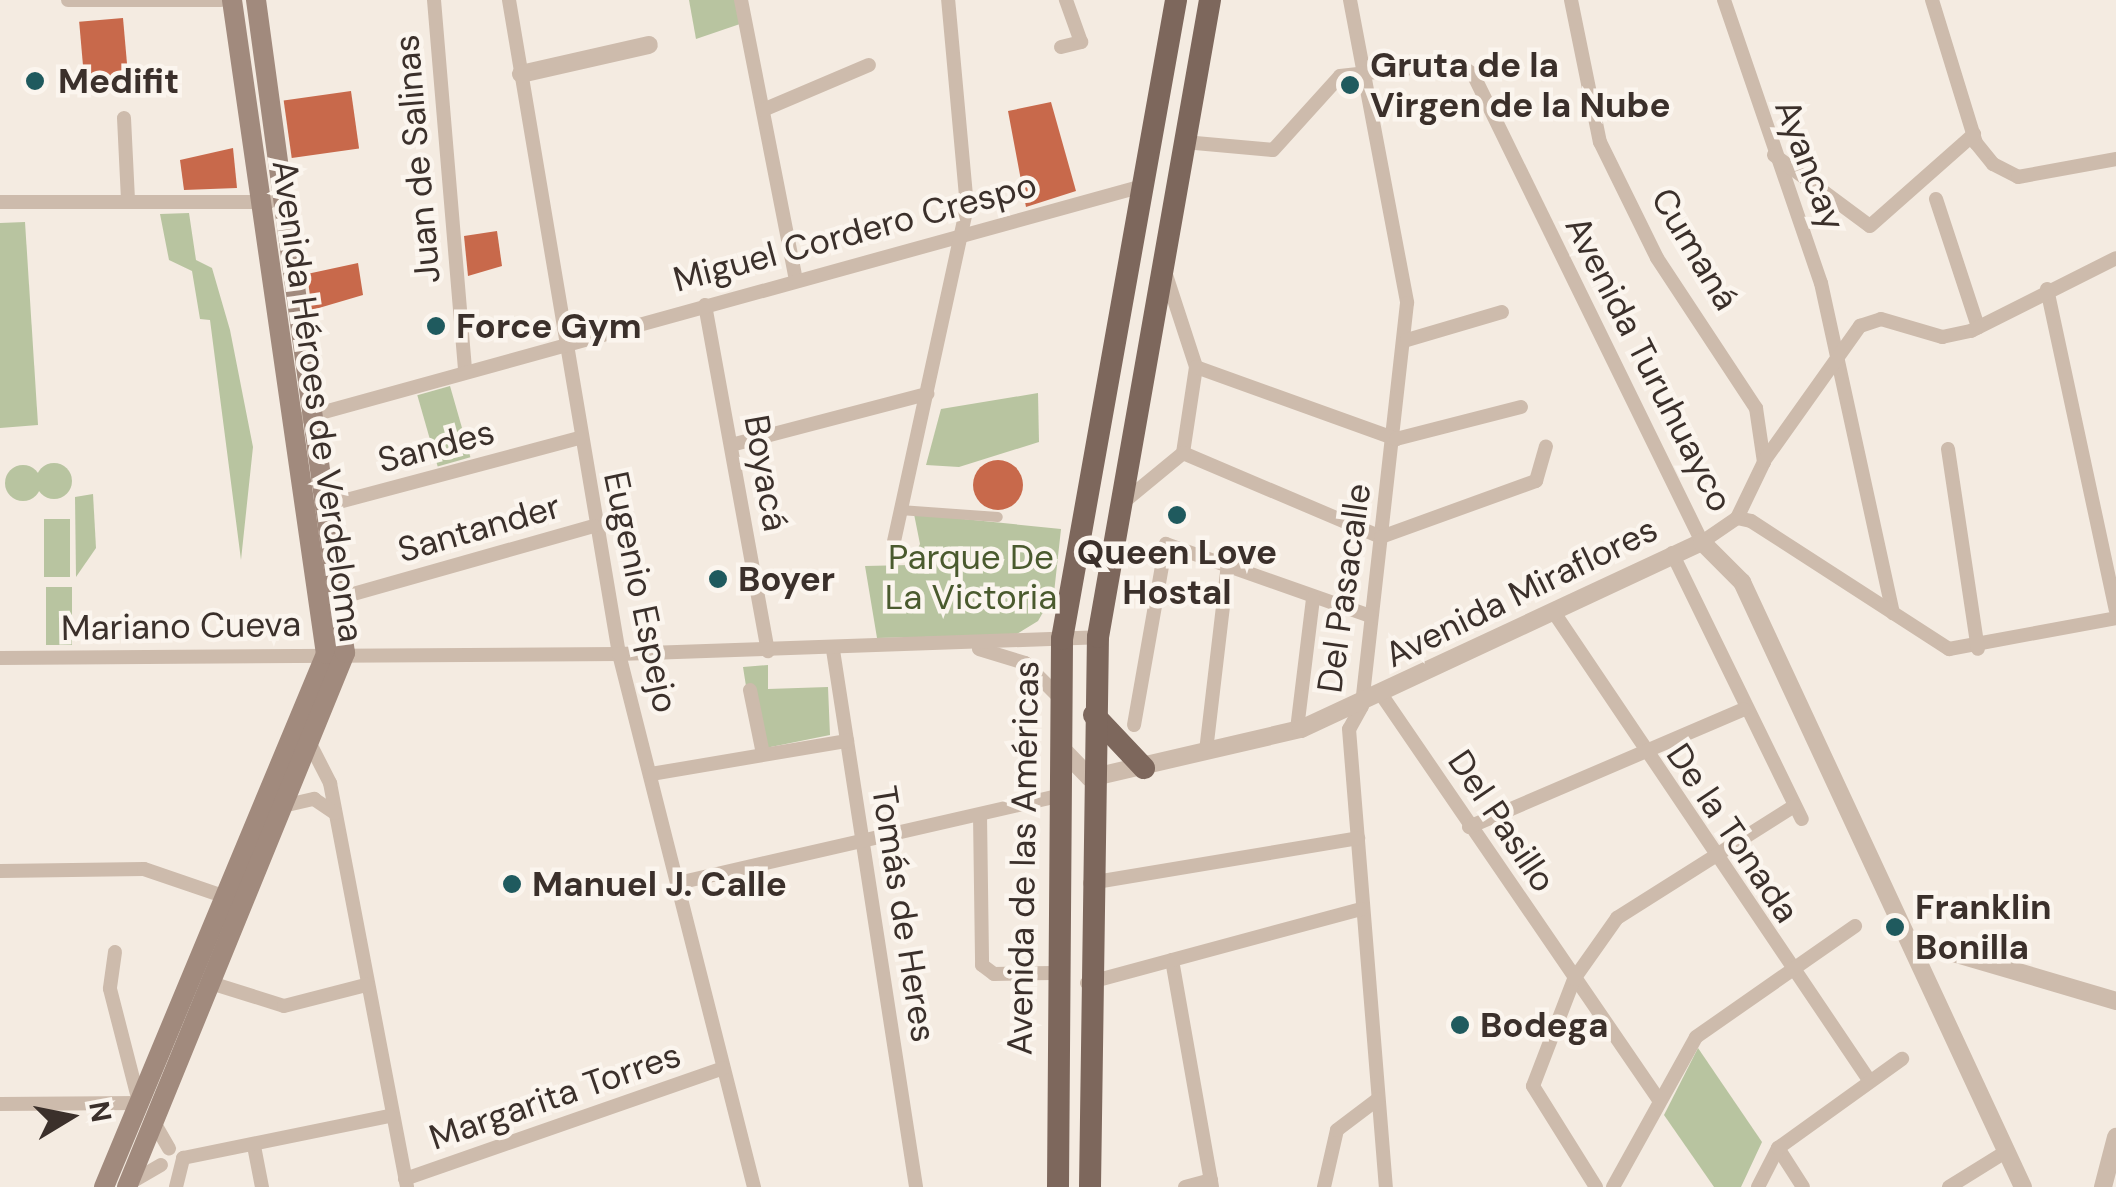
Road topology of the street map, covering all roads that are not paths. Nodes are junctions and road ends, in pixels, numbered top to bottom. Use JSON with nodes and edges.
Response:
{"nodes":[{"id":1,"x":68,"y":0,"type":"edge"},
{"id":2,"x":221,"y":0,"type":"edge"},
{"id":3,"x":232,"y":0,"type":"edge"},
{"id":4,"x":256,"y":0,"type":"edge"},
{"id":5,"x":434,"y":0,"type":"edge"},
{"id":6,"x":510,"y":0,"type":"edge"},
{"id":7,"x":741,"y":0,"type":"edge"},
{"id":8,"x":948,"y":0,"type":"edge"},
{"id":9,"x":1066,"y":0,"type":"edge"},
{"id":10,"x":1176,"y":0,"type":"edge"},
{"id":11,"x":1210,"y":0,"type":"edge"},
{"id":12,"x":1350,"y":0,"type":"edge"},
{"id":13,"x":1571,"y":0,"type":"edge"},
{"id":14,"x":1932,"y":0,"type":"edge"},
{"id":15,"x":1726,"y":1,"type":"edge"},
{"id":16,"x":650,"y":45,"type":"dead end"},
{"id":17,"x":1061,"y":47,"type":"dead end"},
{"id":18,"x":869,"y":65,"type":"dead end"},
{"id":19,"x":1362,"y":71,"type":"junction"},
{"id":20,"x":521,"y":74,"type":"junction"},
{"id":21,"x":763,"y":110,"type":"junction"},
{"id":22,"x":124,"y":118,"type":"dead end"},
{"id":23,"x":1975,"y":138,"type":"junction"},
{"id":24,"x":1184,"y":142,"type":"junction"},
{"id":25,"x":1773,"y":155,"type":"junction"},
{"id":26,"x":2116,"y":159,"type":"edge"},
{"id":27,"x":1144,"y":186,"type":"junction"},
{"id":28,"x":1936,"y":199,"type":"dead end"},
{"id":29,"x":128,"y":200,"type":"junction"},
{"id":30,"x":255,"y":201,"type":"junction"},
{"id":31,"x":0,"y":202,"type":"edge"},
{"id":32,"x":280,"y":202,"type":"junction"},
{"id":33,"x":963,"y":232,"type":"junction"},
{"id":34,"x":1162,"y":258,"type":"junction"},
{"id":35,"x":2116,"y":258,"type":"edge"},
{"id":36,"x":796,"y":281,"type":"junction"},
{"id":37,"x":2048,"y":290,"type":"junction"},
{"id":38,"x":705,"y":305,"type":"junction"},
{"id":39,"x":1502,"y":312,"type":"dead end"},
{"id":40,"x":1978,"y":328,"type":"junction"},
{"id":41,"x":1407,"y":340,"type":"junction"},
{"id":42,"x":566,"y":341,"type":"junction"},
{"id":43,"x":1838,"y":352,"type":"junction"},
{"id":44,"x":1196,"y":368,"type":"junction"},
{"id":45,"x":465,"y":372,"type":"junction"},
{"id":46,"x":927,"y":394,"type":"junction"},
{"id":47,"x":1521,"y":406,"type":"dead end"},
{"id":48,"x":304,"y":417,"type":"junction"},
{"id":49,"x":580,"y":438,"type":"junction"},
{"id":50,"x":1396,"y":439,"type":"junction"},
{"id":51,"x":731,"y":445,"type":"junction"},
{"id":52,"x":1546,"y":446,"type":"dead end"},
{"id":53,"x":1948,"y":449,"type":"dead end"},
{"id":54,"x":1184,"y":453,"type":"junction"},
{"id":55,"x":1764,"y":462,"type":"junction"},
{"id":56,"x":1119,"y":506,"type":"junction"},
{"id":57,"x":318,"y":508,"type":"junction"},
{"id":58,"x":900,"y":510,"type":"junction"},
{"id":59,"x":998,"y":517,"type":"dead end"},
{"id":60,"x":1737,"y":518,"type":"junction"},
{"id":61,"x":594,"y":526,"type":"junction"},
{"id":62,"x":1381,"y":537,"type":"junction"},
{"id":63,"x":1702,"y":542,"type":"junction"},
{"id":64,"x":893,"y":546,"type":"dead end"},
{"id":65,"x":1672,"y":553,"type":"junction"},
{"id":66,"x":1228,"y":563,"type":"junction"},
{"id":67,"x":1313,"y":598,"type":"junction"},
{"id":68,"x":331,"y":600,"type":"junction"},
{"id":69,"x":2116,"y":610,"type":"edge"},
{"id":70,"x":1893,"y":613,"type":"junction"},
{"id":71,"x":1555,"y":614,"type":"junction"},
{"id":72,"x":1371,"y":616,"type":"junction"},
{"id":73,"x":2116,"y":618,"type":"edge"},
{"id":74,"x":1098,"y":637,"type":"junction"},
{"id":75,"x":1062,"y":639,"type":"junction"},
{"id":76,"x":964,"y":646,"type":"junction"},
{"id":77,"x":1978,"y":649,"type":"junction"},
{"id":78,"x":833,"y":650,"type":"junction"},
{"id":79,"x":768,"y":651,"type":"junction"},
{"id":80,"x":336,"y":654,"type":"junction"},
{"id":81,"x":619,"y":654,"type":"junction"},
{"id":82,"x":0,"y":658,"type":"edge"},
{"id":83,"x":750,"y":690,"type":"dead end"},
{"id":84,"x":1383,"y":696,"type":"junction"},
{"id":85,"x":1060,"y":702,"type":"junction"},
{"id":86,"x":1362,"y":706,"type":"junction"},
{"id":87,"x":1744,"y":709,"type":"junction"},
{"id":88,"x":1094,"y":715,"type":"junction"},
{"id":89,"x":1134,"y":725,"type":"dead end"},
{"id":90,"x":1298,"y":729,"type":"junction"},
{"id":91,"x":306,"y":738,"type":"junction"},
{"id":92,"x":1059,"y":739,"type":"junction"},
{"id":93,"x":847,"y":740,"type":"junction"},
{"id":94,"x":1206,"y":751,"type":"junction"},
{"id":95,"x":1642,"y":753,"type":"junction"},
{"id":96,"x":763,"y":754,"type":"junction"},
{"id":97,"x":1144,"y":768,"type":"junction"},
{"id":98,"x":651,"y":774,"type":"junction"},
{"id":99,"x":1090,"y":778,"type":"junction"},
{"id":100,"x":1057,"y":796,"type":"junction"},
{"id":101,"x":287,"y":805,"type":"junction"},
{"id":102,"x":1794,"y":806,"type":"junction"},
{"id":103,"x":336,"y":813,"type":"junction"},
{"id":104,"x":980,"y":816,"type":"junction"},
{"id":105,"x":1802,"y":819,"type":"dead end"},
{"id":106,"x":1468,"y":827,"type":"junction"},
{"id":107,"x":1358,"y":838,"type":"junction"},
{"id":108,"x":863,"y":847,"type":"junction"},
{"id":109,"x":1713,"y":856,"type":"junction"},
{"id":110,"x":0,"y":870,"type":"edge"},
{"id":111,"x":678,"y":883,"type":"junction"},
{"id":112,"x":1089,"y":883,"type":"junction"},
{"id":113,"x":230,"y":899,"type":"junction"},
{"id":114,"x":1361,"y":909,"type":"junction"},
{"id":115,"x":1855,"y":926,"type":"dead end"},
{"id":116,"x":1916,"y":942,"type":"junction"},
{"id":117,"x":115,"y":952,"type":"dead end"},
{"id":118,"x":1172,"y":960,"type":"junction"},
{"id":119,"x":1790,"y":970,"type":"junction"},
{"id":120,"x":1052,"y":973,"type":"junction"},
{"id":121,"x":1574,"y":979,"type":"junction"},
{"id":122,"x":214,"y":984,"type":"junction"},
{"id":123,"x":1086,"y":984,"type":"junction"},
{"id":124,"x":366,"y":985,"type":"junction"},
{"id":125,"x":2116,"y":1000,"type":"edge"},
{"id":126,"x":1902,"y":1059,"type":"dead end"},
{"id":127,"x":723,"y":1068,"type":"junction"},
{"id":128,"x":1869,"y":1080,"type":"junction"},
{"id":129,"x":1378,"y":1098,"type":"junction"},
{"id":130,"x":1659,"y":1100,"type":"junction"},
{"id":131,"x":140,"y":1103,"type":"junction"},
{"id":132,"x":0,"y":1104,"type":"edge"},
{"id":133,"x":390,"y":1116,"type":"junction"},
{"id":134,"x":154,"y":1122,"type":"junction"},
{"id":135,"x":2116,"y":1137,"type":"edge"},
{"id":136,"x":254,"y":1146,"type":"junction"},
{"id":137,"x":170,"y":1148,"type":"junction"},
{"id":138,"x":1778,"y":1148,"type":"junction"},
{"id":139,"x":2007,"y":1151,"type":"junction"},
{"id":140,"x":180,"y":1164,"type":"junction"},
{"id":141,"x":161,"y":1165,"type":"junction"},
{"id":142,"x":406,"y":1183,"type":"edge"},
{"id":143,"x":1211,"y":1184,"type":"edge"},
{"id":144,"x":127,"y":1186,"type":"edge"},
{"id":145,"x":104,"y":1187,"type":"edge"},
{"id":146,"x":176,"y":1187,"type":"edge"},
{"id":147,"x":262,"y":1187,"type":"edge"},
{"id":148,"x":754,"y":1187,"type":"edge"},
{"id":149,"x":916,"y":1187,"type":"edge"},
{"id":150,"x":1058,"y":1187,"type":"edge"},
{"id":151,"x":1090,"y":1187,"type":"edge"},
{"id":152,"x":1185,"y":1187,"type":"edge"},
{"id":153,"x":1324,"y":1187,"type":"edge"},
{"id":154,"x":1386,"y":1187,"type":"edge"},
{"id":155,"x":1596,"y":1187,"type":"edge"},
{"id":156,"x":1613,"y":1187,"type":"edge"},
{"id":157,"x":1758,"y":1187,"type":"edge"},
{"id":158,"x":1804,"y":1187,"type":"edge"},
{"id":159,"x":1949,"y":1187,"type":"edge"},
{"id":160,"x":2023,"y":1187,"type":"edge"},
{"id":161,"x":2103,"y":1187,"type":"edge"}],
"edges":[{"from":1,"to":2,"type":"street"},
{"from":3,"to":30,"type":"main road","name":"Avenida Héroes de Verdeloma"},
{"from":4,"to":32,"type":"main road","name":"Avenida Héroes de Verdeloma"},
{"from":5,"to":45,"type":"street","name":"Juan de Salinas"},
{"from":6,"to":20,"type":"street","name":"Eugenio Espejo"},
{"from":7,"to":21,"type":"street"},
{"from":8,"to":33,"type":"street"},
{"from":9,"to":17,"type":"street"},
{"from":10,"to":27,"type":"main road","name":"Avenida de las Américas"},
{"from":11,"to":24,"type":"main road","name":"Avenida de las Américas"},
{"from":12,"to":19,"type":"street","name":"Del Pasacalle"},
{"from":13,"to":55,"type":"street","name":"Cumaná"},
{"from":14,"to":23,"type":"street"},
{"from":15,"to":25,"type":"street","name":"Ayancay"},
{"from":16,"to":20,"type":"street"},
{"from":18,"to":21,"type":"street"},
{"from":19,"to":24,"type":"street","name":"Avenida Turuhuayco"},
{"from":19,"to":41,"type":"street","name":"Del Pasacalle"},
{"from":19,"to":63,"type":"street","name":"Avenida Turuhuayco"},
{"from":20,"to":42,"type":"street","name":"Eugenio Espejo"},
{"from":21,"to":36,"type":"street"},
{"from":22,"to":29,"type":"street"},
{"from":23,"to":25,"type":"street"},
{"from":23,"to":26,"type":"street"},
{"from":24,"to":34,"type":"main road","name":"Avenida de las Américas"},
{"from":25,"to":43,"type":"street","name":"Ayancay"},
{"from":27,"to":33,"type":"street","name":"Miguel Cordero Crespo"},
{"from":27,"to":75,"type":"main road","name":"Avenida de las Américas"},
{"from":28,"to":40,"type":"street"},
{"from":29,"to":30,"type":"street"},
{"from":29,"to":31,"type":"street"},
{"from":30,"to":32,"type":"street"},
{"from":30,"to":48,"type":"main road","name":"Avenida Héroes de Verdeloma"},
{"from":32,"to":48,"type":"main road","name":"Avenida Héroes de Verdeloma"},
{"from":33,"to":36,"type":"street","name":"Miguel Cordero Crespo"},
{"from":33,"to":46,"type":"street"},
{"from":34,"to":44,"type":"street"},
{"from":34,"to":56,"type":"main road","name":"Avenida de las Américas"},
{"from":35,"to":37,"type":"street"},
{"from":36,"to":38,"type":"street","name":"Miguel Cordero Crespo"},
{"from":37,"to":40,"type":"street"},
{"from":37,"to":69,"type":"street"},
{"from":38,"to":42,"type":"street","name":"Miguel Cordero Crespo"},
{"from":38,"to":51,"type":"street","name":"Boyacá"},
{"from":39,"to":41,"type":"street"},
{"from":40,"to":43,"type":"street"},
{"from":41,"to":50,"type":"street","name":"Del Pasacalle"},
{"from":42,"to":45,"type":"street","name":"Miguel Cordero Crespo"},
{"from":42,"to":49,"type":"street","name":"Eugenio Espejo"},
{"from":43,"to":55,"type":"street"},
{"from":43,"to":70,"type":"street","name":"Ayancay"},
{"from":44,"to":50,"type":"street"},
{"from":44,"to":54,"type":"street"},
{"from":45,"to":48,"type":"street","name":"Miguel Cordero Crespo"},
{"from":46,"to":51,"type":"street"},
{"from":46,"to":58,"type":"street"},
{"from":47,"to":50,"type":"street"},
{"from":48,"to":57,"type":"main road","name":"Avenida Héroes de Verdeloma"},
{"from":49,"to":57,"type":"street","name":"Sandes"},
{"from":49,"to":61,"type":"street","name":"Eugenio Espejo"},
{"from":50,"to":62,"type":"street","name":"Del Pasacalle"},
{"from":51,"to":79,"type":"street","name":"Boyacá"},
{"from":52,"to":62,"type":"street"},
{"from":53,"to":77,"type":"street"},
{"from":54,"to":56,"type":"street"},
{"from":54,"to":62,"type":"street"},
{"from":55,"to":60,"type":"street"},
{"from":56,"to":74,"type":"main road","name":"Avenida de las Américas"},
{"from":57,"to":68,"type":"main road","name":"Avenida Héroes de Verdeloma"},
{"from":58,"to":59,"type":"street"},
{"from":58,"to":64,"type":"street"},
{"from":60,"to":63,"type":"street","name":"Avenida Miraflores"},
{"from":60,"to":70,"type":"street"},
{"from":61,"to":68,"type":"street","name":"Santander"},
{"from":61,"to":81,"type":"street","name":"Eugenio Espejo"},
{"from":62,"to":72,"type":"street","name":"Del Pasacalle"},
{"from":63,"to":65,"type":"street","name":"Avenida Miraflores"},
{"from":63,"to":116,"type":"street","name":"Avenida Turuhuayco"},
{"from":65,"to":71,"type":"street","name":"Avenida Miraflores"},
{"from":65,"to":87,"type":"street"},
{"from":66,"to":67,"type":"street"},
{"from":66,"to":89,"type":"street"},
{"from":66,"to":94,"type":"street"},
{"from":67,"to":72,"type":"street"},
{"from":67,"to":90,"type":"street"},
{"from":68,"to":80,"type":"main road","name":"Avenida Héroes de Verdeloma"},
{"from":70,"to":77,"type":"street"},
{"from":71,"to":84,"type":"street","name":"Avenida Miraflores"},
{"from":71,"to":95,"type":"street","name":"De la Tonada"},
{"from":72,"to":86,"type":"street","name":"Del Pasacalle"},
{"from":73,"to":77,"type":"street"},
{"from":74,"to":75,"type":"street","name":"Mariano Cueva"},
{"from":74,"to":88,"type":"main road","name":"Avenida de las Américas"},
{"from":75,"to":76,"type":"street","name":"Mariano Cueva"},
{"from":75,"to":85,"type":"main road","name":"Avenida de las Américas"},
{"from":76,"to":78,"type":"street","name":"Mariano Cueva"},
{"from":76,"to":85,"type":"street","name":"Mariano Cueva"},
{"from":78,"to":79,"type":"street","name":"Mariano Cueva"},
{"from":78,"to":93,"type":"street","name":"Tomás de Heres"},
{"from":79,"to":81,"type":"street","name":"Mariano Cueva"},
{"from":80,"to":81,"type":"street","name":"Mariano Cueva"},
{"from":80,"to":82,"type":"street","name":"Mariano Cueva"},
{"from":80,"to":91,"type":"main road","name":"Avenida Héroes de Verdeloma"},
{"from":81,"to":98,"type":"street","name":"Eugenio Espejo"},
{"from":83,"to":96,"type":"street"},
{"from":84,"to":86,"type":"street","name":"Avenida Miraflores"},
{"from":84,"to":106,"type":"street","name":"Del Pasillo"},
{"from":85,"to":92,"type":"main road","name":"Avenida de las Américas"},
{"from":86,"to":90,"type":"street","name":"Avenida Miraflores"},
{"from":86,"to":107,"type":"street","name":"Del Pasacalle"},
{"from":87,"to":95,"type":"street"},
{"from":87,"to":102,"type":"street"},
{"from":88,"to":97,"type":"main road"},
{"from":88,"to":99,"type":"main road","name":"Avenida de las Américas"},
{"from":90,"to":94,"type":"street","name":"Avenida Miraflores"},
{"from":91,"to":101,"type":"main road","name":"Avenida Héroes de Verdeloma"},
{"from":91,"to":103,"type":"street"},
{"from":91,"to":113,"type":"main road","name":"Avenida Héroes de Verdeloma"},
{"from":92,"to":99,"type":"street"},
{"from":92,"to":100,"type":"main road","name":"Avenida de las Américas"},
{"from":93,"to":96,"type":"street"},
{"from":93,"to":108,"type":"street","name":"Tomás de Heres"},
{"from":94,"to":97,"type":"street","name":"Avenida Miraflores"},
{"from":95,"to":106,"type":"street"},
{"from":95,"to":109,"type":"street","name":"De la Tonada"},
{"from":96,"to":98,"type":"street"},
{"from":97,"to":99,"type":"street","name":"Avenida Miraflores"},
{"from":98,"to":111,"type":"street","name":"Eugenio Espejo"},
{"from":99,"to":112,"type":"main road","name":"Avenida de las Américas"},
{"from":100,"to":104,"type":"street"},
{"from":100,"to":120,"type":"main road","name":"Avenida de las Américas"},
{"from":101,"to":103,"type":"street"},
{"from":101,"to":122,"type":"main road","name":"Avenida Héroes de Verdeloma"},
{"from":102,"to":105,"type":"street"},
{"from":102,"to":109,"type":"street"},
{"from":103,"to":124,"type":"street"},
{"from":104,"to":108,"type":"street"},
{"from":104,"to":120,"type":"street"},
{"from":106,"to":121,"type":"street","name":"Del Pasillo"},
{"from":107,"to":112,"type":"street"},
{"from":107,"to":114,"type":"street","name":"Del Pasacalle"},
{"from":108,"to":111,"type":"street"},
{"from":108,"to":149,"type":"street","name":"Tomás de Heres"},
{"from":109,"to":119,"type":"street","name":"De la Tonada"},
{"from":109,"to":121,"type":"street"},
{"from":110,"to":113,"type":"street"},
{"from":111,"to":127,"type":"street","name":"Eugenio Espejo"},
{"from":112,"to":123,"type":"main road","name":"Avenida de las Américas"},
{"from":113,"to":131,"type":"main road","name":"Avenida Héroes de Verdeloma"},
{"from":114,"to":118,"type":"street"},
{"from":114,"to":129,"type":"street","name":"Del Pasacalle"},
{"from":115,"to":119,"type":"street"},
{"from":116,"to":125,"type":"street"},
{"from":116,"to":139,"type":"street","name":"Avenida Turuhuayco"},
{"from":117,"to":131,"type":"street"},
{"from":118,"to":123,"type":"street"},
{"from":118,"to":143,"type":"street"},
{"from":119,"to":128,"type":"street","name":"De la Tonada"},
{"from":119,"to":130,"type":"street"},
{"from":120,"to":150,"type":"main road","name":"Avenida de las Américas"},
{"from":121,"to":130,"type":"street","name":"Del Pasillo"},
{"from":121,"to":155,"type":"street"},
{"from":122,"to":124,"type":"street"},
{"from":122,"to":134,"type":"main road","name":"Avenida Héroes de Verdeloma"},
{"from":123,"to":151,"type":"main road","name":"Avenida de las Américas"},
{"from":124,"to":133,"type":"street"},
{"from":126,"to":128,"type":"street"},
{"from":127,"to":142,"type":"street","name":"Margarita Torres"},
{"from":127,"to":148,"type":"street","name":"Eugenio Espejo"},
{"from":128,"to":138,"type":"street"},
{"from":129,"to":153,"type":"street"},
{"from":129,"to":154,"type":"street","name":"Del Pasacalle"},
{"from":130,"to":156,"type":"street"},
{"from":131,"to":132,"type":"street"},
{"from":131,"to":134,"type":"street"},
{"from":131,"to":145,"type":"main road","name":"Avenida Héroes de Verdeloma"},
{"from":133,"to":136,"type":"street","name":"Margarita Torres"},
{"from":133,"to":142,"type":"street"},
{"from":134,"to":137,"type":"street"},
{"from":134,"to":144,"type":"main road","name":"Avenida Héroes de Verdeloma"},
{"from":135,"to":161,"type":"street"},
{"from":136,"to":140,"type":"street","name":"Margarita Torres"},
{"from":136,"to":147,"type":"street"},
{"from":137,"to":140,"type":"street"},
{"from":137,"to":141,"type":"street"},
{"from":138,"to":157,"type":"street"},
{"from":138,"to":158,"type":"street"},
{"from":139,"to":159,"type":"street"},
{"from":139,"to":160,"type":"street","name":"Avenida Turuhuayco"},
{"from":140,"to":141,"type":"street"},
{"from":140,"to":146,"type":"street"},
{"from":141,"to":144,"type":"street"},
{"from":143,"to":152,"type":"street"}]}
